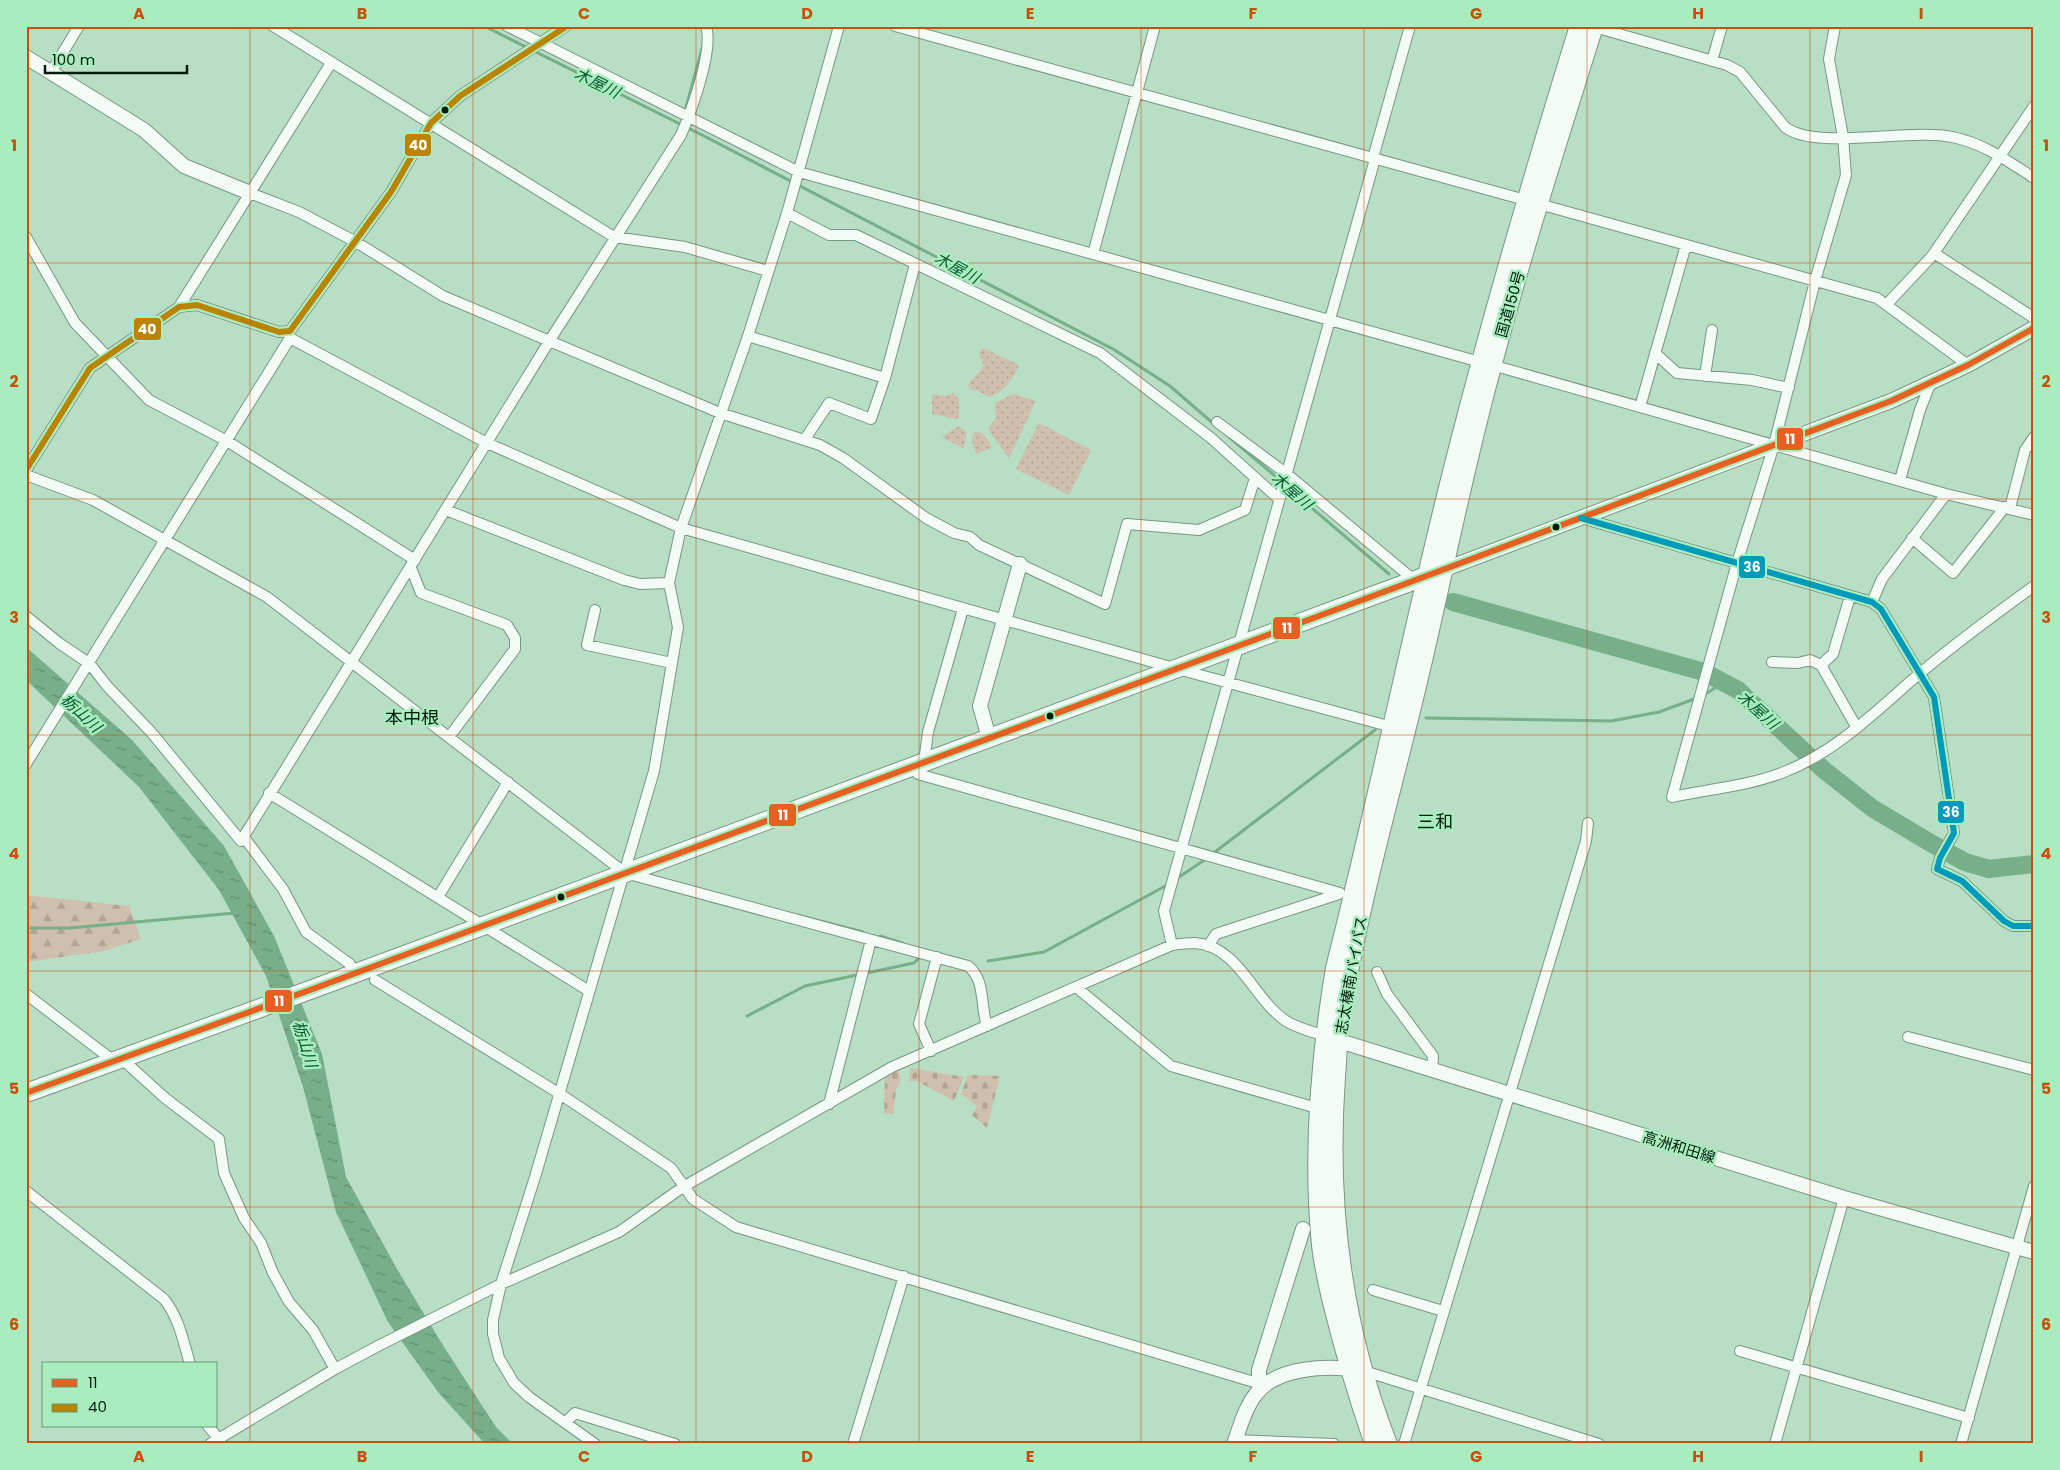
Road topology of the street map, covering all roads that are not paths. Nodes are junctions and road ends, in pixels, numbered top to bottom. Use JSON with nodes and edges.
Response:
{"nodes":[{"id":1,"x":79,"y":26,"type":"edge"},
{"id":2,"x":273,"y":26,"type":"edge"},
{"id":3,"x":507,"y":26,"type":"edge"},
{"id":4,"x":566,"y":26,"type":"edge"},
{"id":5,"x":706,"y":26,"type":"edge"},
{"id":6,"x":839,"y":26,"type":"edge"},
{"id":7,"x":895,"y":26,"type":"edge"},
{"id":8,"x":935,"y":26,"type":"edge"},
{"id":9,"x":1155,"y":26,"type":"edge"},
{"id":10,"x":1410,"y":26,"type":"edge"},
{"id":11,"x":1589,"y":26,"type":"edge"},
{"id":12,"x":1722,"y":26,"type":"edge"},
{"id":13,"x":1835,"y":26,"type":"edge"},
{"id":14,"x":932,"y":37,"type":"junction"},
{"id":15,"x":541,"y":43,"type":"junction"},
{"id":16,"x":26,"y":57,"type":"edge"},
{"id":17,"x":1712,"y":61,"type":"junction"},
{"id":18,"x":331,"y":63,"type":"junction"},
{"id":19,"x":51,"y":72,"type":"junction"},
{"id":20,"x":1137,"y":91,"type":"junction"},
{"id":21,"x":2034,"y":106,"type":"edge"},
{"id":22,"x":688,"y":118,"type":"junction"},
{"id":23,"x":431,"y":123,"type":"junction"},
{"id":24,"x":1843,"y":137,"type":"junction"},
{"id":25,"x":2001,"y":156,"type":"junction"},
{"id":26,"x":1374,"y":158,"type":"junction"},
{"id":27,"x":799,"y":172,"type":"junction"},
{"id":28,"x":2034,"y":178,"type":"edge"},
{"id":29,"x":250,"y":193,"type":"junction"},
{"id":30,"x":1532,"y":202,"type":"junction"},
{"id":31,"x":787,"y":214,"type":"junction"},
{"id":32,"x":26,"y":237,"type":"edge"},
{"id":33,"x":614,"y":238,"type":"junction"},
{"id":34,"x":356,"y":242,"type":"junction"},
{"id":35,"x":1686,"y":245,"type":"junction"},
{"id":36,"x":1934,"y":253,"type":"junction"},
{"id":37,"x":1093,"y":254,"type":"junction"},
{"id":38,"x":916,"y":264,"type":"junction"},
{"id":39,"x":768,"y":271,"type":"junction"},
{"id":40,"x":1815,"y":280,"type":"junction"},
{"id":41,"x":1887,"y":304,"type":"junction"},
{"id":42,"x":179,"y":308,"type":"junction"},
{"id":43,"x":2034,"y":318,"type":"edge"},
{"id":44,"x":1330,"y":320,"type":"junction"},
{"id":45,"x":2034,"y":328,"type":"edge"},
{"id":46,"x":1712,"y":330,"type":"dead end"},
{"id":47,"x":287,"y":335,"type":"junction"},
{"id":48,"x":748,"y":336,"type":"junction"},
{"id":49,"x":550,"y":340,"type":"junction"},
{"id":50,"x":1655,"y":353,"type":"junction"},
{"id":51,"x":106,"y":356,"type":"junction"},
{"id":52,"x":1486,"y":364,"type":"junction"},
{"id":53,"x":1968,"y":365,"type":"junction"},
{"id":54,"x":1706,"y":376,"type":"junction"},
{"id":55,"x":885,"y":378,"type":"junction"},
{"id":56,"x":1932,"y":382,"type":"junction"},
{"id":57,"x":1789,"y":388,"type":"junction"},
{"id":58,"x":1640,"y":407,"type":"junction"},
{"id":59,"x":720,"y":412,"type":"junction"},
{"id":60,"x":1216,"y":422,"type":"dead end"},
{"id":61,"x":2034,"y":437,"type":"edge"},
{"id":62,"x":805,"y":439,"type":"junction"},
{"id":63,"x":227,"y":441,"type":"junction"},
{"id":64,"x":488,"y":444,"type":"junction"},
{"id":65,"x":1774,"y":445,"type":"junction"},
{"id":66,"x":26,"y":470,"type":"edge"},
{"id":67,"x":26,"y":474,"type":"edge"},
{"id":68,"x":1287,"y":474,"type":"junction"},
{"id":69,"x":1255,"y":478,"type":"junction"},
{"id":70,"x":1900,"y":480,"type":"junction"},
{"id":71,"x":1946,"y":494,"type":"junction"},
{"id":72,"x":1279,"y":499,"type":"junction"},
{"id":73,"x":2007,"y":508,"type":"junction"},
{"id":74,"x":446,"y":510,"type":"junction"},
{"id":75,"x":2034,"y":515,"type":"edge"},
{"id":76,"x":1581,"y":518,"type":"junction"},
{"id":77,"x":681,"y":528,"type":"junction"},
{"id":78,"x":1912,"y":538,"type":"junction"},
{"id":79,"x":166,"y":541,"type":"junction"},
{"id":80,"x":1737,"y":563,"type":"junction"},
{"id":81,"x":413,"y":564,"type":"junction"},
{"id":82,"x":1020,"y":564,"type":"junction"},
{"id":83,"x":1445,"y":569,"type":"junction"},
{"id":84,"x":1421,"y":577,"type":"junction"},
{"id":85,"x":669,"y":583,"type":"junction"},
{"id":86,"x":2034,"y":586,"type":"edge"},
{"id":87,"x":1850,"y":596,"type":"junction"},
{"id":88,"x":1872,"y":602,"type":"junction"},
{"id":89,"x":963,"y":609,"type":"junction"},
{"id":90,"x":596,"y":610,"type":"dead end"},
{"id":91,"x":26,"y":616,"type":"edge"},
{"id":92,"x":1004,"y":618,"type":"junction"},
{"id":93,"x":1238,"y":645,"type":"junction"},
{"id":94,"x":350,"y":661,"type":"junction"},
{"id":95,"x":1772,"y":662,"type":"dead end"},
{"id":96,"x":672,"y":663,"type":"junction"},
{"id":97,"x":1821,"y":665,"type":"junction"},
{"id":98,"x":87,"y":668,"type":"junction"},
{"id":99,"x":1174,"y":668,"type":"junction"},
{"id":100,"x":1921,"y":673,"type":"junction"},
{"id":101,"x":1229,"y":682,"type":"junction"},
{"id":102,"x":1392,"y":727,"type":"junction"},
{"id":103,"x":1857,"y":728,"type":"junction"},
{"id":104,"x":449,"y":737,"type":"junction"},
{"id":105,"x":990,"y":738,"type":"junction"},
{"id":106,"x":26,"y":764,"type":"edge"},
{"id":107,"x":919,"y":764,"type":"junction"},
{"id":108,"x":508,"y":782,"type":"junction"},
{"id":109,"x":269,"y":793,"type":"junction"},
{"id":110,"x":1588,"y":823,"type":"dead end"},
{"id":111,"x":243,"y":836,"type":"junction"},
{"id":112,"x":1182,"y":849,"type":"junction"},
{"id":113,"x":625,"y":873,"type":"junction"},
{"id":114,"x":1347,"y":895,"type":"junction"},
{"id":115,"x":438,"y":896,"type":"junction"},
{"id":116,"x":485,"y":925,"type":"junction"},
{"id":117,"x":2034,"y":926,"type":"edge"},
{"id":118,"x":871,"y":940,"type":"junction"},
{"id":119,"x":1172,"y":945,"type":"junction"},
{"id":120,"x":1208,"y":946,"type":"junction"},
{"id":121,"x":937,"y":957,"type":"junction"},
{"id":122,"x":350,"y":964,"type":"dead end"},
{"id":123,"x":1377,"y":972,"type":"dead end"},
{"id":124,"x":375,"y":980,"type":"dead end"},
{"id":125,"x":1076,"y":988,"type":"junction"},
{"id":126,"x":589,"y":991,"type":"junction"},
{"id":127,"x":26,"y":994,"type":"edge"},
{"id":128,"x":987,"y":1026,"type":"junction"},
{"id":129,"x":1908,"y":1037,"type":"dead end"},
{"id":130,"x":1332,"y":1038,"type":"junction"},
{"id":131,"x":931,"y":1051,"type":"junction"},
{"id":132,"x":119,"y":1061,"type":"junction"},
{"id":133,"x":2034,"y":1070,"type":"edge"},
{"id":134,"x":1432,"y":1071,"type":"junction"},
{"id":135,"x":26,"y":1093,"type":"edge"},
{"id":136,"x":560,"y":1094,"type":"junction"},
{"id":137,"x":1508,"y":1095,"type":"junction"},
{"id":138,"x":829,"y":1104,"type":"junction"},
{"id":139,"x":1320,"y":1109,"type":"junction"},
{"id":140,"x":683,"y":1186,"type":"junction"},
{"id":141,"x":2034,"y":1186,"type":"edge"},
{"id":142,"x":26,"y":1191,"type":"edge"},
{"id":143,"x":1844,"y":1198,"type":"junction"},
{"id":144,"x":1303,"y":1228,"type":"dead end"},
{"id":145,"x":2017,"y":1247,"type":"junction"},
{"id":146,"x":2034,"y":1252,"type":"edge"},
{"id":147,"x":904,"y":1276,"type":"junction"},
{"id":148,"x":501,"y":1284,"type":"junction"},
{"id":149,"x":1373,"y":1290,"type":"dead end"},
{"id":150,"x":1443,"y":1311,"type":"junction"},
{"id":151,"x":1740,"y":1351,"type":"dead end"},
{"id":152,"x":189,"y":1362,"type":"edge"},
{"id":153,"x":335,"y":1369,"type":"junction"},
{"id":154,"x":1796,"y":1369,"type":"junction"},
{"id":155,"x":1356,"y":1370,"type":"junction"},
{"id":156,"x":1264,"y":1385,"type":"junction"},
{"id":157,"x":1420,"y":1388,"type":"junction"},
{"id":158,"x":1969,"y":1418,"type":"junction"},
{"id":159,"x":566,"y":1422,"type":"junction"},
{"id":160,"x":209,"y":1428,"type":"edge"},
{"id":161,"x":213,"y":1442,"type":"edge"},
{"id":162,"x":1235,"y":1442,"type":"edge"},
{"id":163,"x":596,"y":1444,"type":"edge"},
{"id":164,"x":675,"y":1444,"type":"edge"},
{"id":165,"x":853,"y":1444,"type":"edge"},
{"id":166,"x":1334,"y":1444,"type":"edge"},
{"id":167,"x":1374,"y":1444,"type":"edge"},
{"id":168,"x":1388,"y":1444,"type":"edge"},
{"id":169,"x":1404,"y":1444,"type":"edge"},
{"id":170,"x":1599,"y":1444,"type":"edge"},
{"id":171,"x":1775,"y":1444,"type":"edge"},
{"id":172,"x":1961,"y":1444,"type":"edge"}],
"edges":[{"from":1,"to":19,"type":"street"},
{"from":2,"to":18,"type":"street"},
{"from":3,"to":15,"type":"street"},
{"from":4,"to":15,"type":"street"},
{"from":5,"to":22,"type":"street"},
{"from":6,"to":27,"type":"street"},
{"from":7,"to":14,"type":"street"},
{"from":8,"to":14,"type":"street"},
{"from":9,"to":20,"type":"street"},
{"from":10,"to":26,"type":"street"},
{"from":11,"to":17,"type":"street"},
{"from":11,"to":30,"type":"highway","name":"国道150号"},
{"from":12,"to":17,"type":"street"},
{"from":13,"to":24,"type":"street"},
{"from":14,"to":20,"type":"street"},
{"from":15,"to":22,"type":"street"},
{"from":15,"to":23,"type":"street"},
{"from":16,"to":19,"type":"main road"},
{"from":17,"to":24,"type":"street"},
{"from":18,"to":23,"type":"street"},
{"from":18,"to":29,"type":"street"},
{"from":19,"to":29,"type":"main road"},
{"from":20,"to":26,"type":"street"},
{"from":20,"to":37,"type":"street"},
{"from":21,"to":25,"type":"street"},
{"from":22,"to":27,"type":"street"},
{"from":22,"to":33,"type":"street"},
{"from":23,"to":33,"type":"street"},
{"from":23,"to":34,"type":"street"},
{"from":24,"to":25,"type":"street"},
{"from":24,"to":40,"type":"street"},
{"from":25,"to":28,"type":"street"},
{"from":25,"to":36,"type":"street"},
{"from":26,"to":30,"type":"street"},
{"from":26,"to":44,"type":"street"},
{"from":27,"to":31,"type":"street"},
{"from":27,"to":37,"type":"street"},
{"from":29,"to":34,"type":"street"},
{"from":29,"to":42,"type":"street"},
{"from":30,"to":35,"type":"street"},
{"from":30,"to":52,"type":"highway","name":"国道150号"},
{"from":31,"to":38,"type":"street"},
{"from":31,"to":39,"type":"street"},
{"from":32,"to":51,"type":"street"},
{"from":33,"to":39,"type":"street"},
{"from":33,"to":49,"type":"street"},
{"from":34,"to":47,"type":"street"},
{"from":34,"to":49,"type":"street"},
{"from":35,"to":40,"type":"street"},
{"from":35,"to":50,"type":"street"},
{"from":36,"to":41,"type":"street"},
{"from":36,"to":43,"type":"street"},
{"from":37,"to":44,"type":"street"},
{"from":38,"to":55,"type":"street"},
{"from":38,"to":69,"type":"street"},
{"from":39,"to":48,"type":"street"},
{"from":40,"to":41,"type":"street"},
{"from":40,"to":57,"type":"street"},
{"from":41,"to":53,"type":"street"},
{"from":42,"to":47,"type":"street"},
{"from":42,"to":51,"type":"street"},
{"from":44,"to":52,"type":"street"},
{"from":44,"to":68,"type":"street"},
{"from":45,"to":53,"type":"main road"},
{"from":46,"to":54,"type":"street"},
{"from":47,"to":63,"type":"street"},
{"from":47,"to":64,"type":"street"},
{"from":48,"to":55,"type":"street"},
{"from":48,"to":59,"type":"street"},
{"from":49,"to":59,"type":"street"},
{"from":49,"to":64,"type":"street"},
{"from":50,"to":54,"type":"street"},
{"from":50,"to":58,"type":"street"},
{"from":51,"to":63,"type":"street"},
{"from":51,"to":66,"type":"street"},
{"from":52,"to":58,"type":"street"},
{"from":52,"to":83,"type":"highway","name":"国道150号"},
{"from":52,"to":84,"type":"highway","name":"国道150号"},
{"from":53,"to":56,"type":"main road"},
{"from":54,"to":57,"type":"street"},
{"from":55,"to":62,"type":"street"},
{"from":56,"to":65,"type":"main road"},
{"from":56,"to":70,"type":"street"},
{"from":57,"to":65,"type":"street"},
{"from":58,"to":65,"type":"street"},
{"from":59,"to":62,"type":"street"},
{"from":59,"to":77,"type":"street"},
{"from":60,"to":68,"type":"street"},
{"from":61,"to":73,"type":"street"},
{"from":62,"to":82,"type":"street"},
{"from":63,"to":79,"type":"street"},
{"from":63,"to":81,"type":"street"},
{"from":64,"to":74,"type":"street"},
{"from":64,"to":77,"type":"street"},
{"from":65,"to":70,"type":"street"},
{"from":65,"to":76,"type":"main road"},
{"from":65,"to":80,"type":"street"},
{"from":67,"to":79,"type":"street"},
{"from":68,"to":72,"type":"street"},
{"from":68,"to":84,"type":"street"},
{"from":69,"to":72,"type":"street"},
{"from":69,"to":82,"type":"street"},
{"from":70,"to":71,"type":"street"},
{"from":71,"to":73,"type":"street"},
{"from":71,"to":78,"type":"street"},
{"from":72,"to":93,"type":"street"},
{"from":73,"to":75,"type":"street"},
{"from":73,"to":78,"type":"street"},
{"from":74,"to":81,"type":"street"},
{"from":74,"to":85,"type":"street"},
{"from":76,"to":80,"type":"street"},
{"from":76,"to":83,"type":"main road"},
{"from":77,"to":85,"type":"street"},
{"from":77,"to":89,"type":"street"},
{"from":78,"to":88,"type":"street"},
{"from":79,"to":94,"type":"street"},
{"from":79,"to":98,"type":"street"},
{"from":80,"to":87,"type":"street"},
{"from":80,"to":103,"type":"street"},
{"from":81,"to":94,"type":"street"},
{"from":81,"to":104,"type":"street"},
{"from":82,"to":92,"type":"main road"},
{"from":83,"to":84,"type":"highway"},
{"from":83,"to":130,"type":"highway","name":"志太榛南バイパス"},
{"from":84,"to":93,"type":"highway"},
{"from":84,"to":102,"type":"highway","name":"志太榛南バイパス"},
{"from":85,"to":96,"type":"street"},
{"from":86,"to":100,"type":"street"},
{"from":87,"to":88,"type":"street"},
{"from":87,"to":97,"type":"street"},
{"from":88,"to":100,"type":"street"},
{"from":89,"to":92,"type":"street"},
{"from":89,"to":107,"type":"street"},
{"from":90,"to":96,"type":"street"},
{"from":91,"to":98,"type":"street"},
{"from":92,"to":99,"type":"street"},
{"from":92,"to":105,"type":"main road"},
{"from":93,"to":99,"type":"highway"},
{"from":93,"to":101,"type":"street"},
{"from":94,"to":104,"type":"street"},
{"from":94,"to":109,"type":"street"},
{"from":95,"to":97,"type":"street"},
{"from":96,"to":113,"type":"street"},
{"from":97,"to":103,"type":"street"},
{"from":98,"to":106,"type":"street"},
{"from":98,"to":111,"type":"street"},
{"from":99,"to":101,"type":"street"},
{"from":99,"to":105,"type":"highway"},
{"from":100,"to":103,"type":"street"},
{"from":100,"to":117,"type":"street"},
{"from":101,"to":102,"type":"street"},
{"from":101,"to":112,"type":"street"},
{"from":102,"to":114,"type":"highway","name":"志太榛南バイパス"},
{"from":104,"to":108,"type":"street"},
{"from":105,"to":107,"type":"highway"},
{"from":107,"to":112,"type":"street"},
{"from":107,"to":113,"type":"highway"},
{"from":108,"to":113,"type":"street"},
{"from":108,"to":115,"type":"street"},
{"from":109,"to":111,"type":"street"},
{"from":109,"to":115,"type":"street"},
{"from":110,"to":137,"type":"street"},
{"from":111,"to":122,"type":"street"},
{"from":112,"to":114,"type":"street"},
{"from":112,"to":119,"type":"street"},
{"from":113,"to":116,"type":"highway"},
{"from":113,"to":118,"type":"street"},
{"from":113,"to":126,"type":"street"},
{"from":114,"to":120,"type":"street"},
{"from":114,"to":130,"type":"highway","name":"志太榛南バイパス"},
{"from":115,"to":116,"type":"street"},
{"from":116,"to":126,"type":"street"},
{"from":116,"to":132,"type":"highway"},
{"from":118,"to":121,"type":"street"},
{"from":118,"to":138,"type":"street"},
{"from":119,"to":120,"type":"street"},
{"from":119,"to":125,"type":"street"},
{"from":120,"to":130,"type":"street"},
{"from":121,"to":128,"type":"street"},
{"from":121,"to":131,"type":"street"},
{"from":123,"to":134,"type":"street"},
{"from":124,"to":136,"type":"street"},
{"from":125,"to":128,"type":"street"},
{"from":125,"to":139,"type":"street"},
{"from":126,"to":136,"type":"street"},
{"from":127,"to":132,"type":"street"},
{"from":128,"to":131,"type":"street"},
{"from":129,"to":133,"type":"street"},
{"from":130,"to":134,"type":"main road","name":"高洲和田線"},
{"from":130,"to":139,"type":"highway","name":"志太榛南バイパス"},
{"from":130,"to":155,"type":"highway","name":"志太榛南バイパス"},
{"from":131,"to":138,"type":"street"},
{"from":132,"to":135,"type":"highway"},
{"from":132,"to":153,"type":"street"},
{"from":134,"to":137,"type":"main road","name":"高洲和田線"},
{"from":136,"to":140,"type":"street"},
{"from":136,"to":148,"type":"street"},
{"from":137,"to":143,"type":"main road","name":"高洲和田線"},
{"from":137,"to":150,"type":"street"},
{"from":138,"to":140,"type":"street"},
{"from":139,"to":155,"type":"highway","name":"志太榛南バイパス"},
{"from":140,"to":147,"type":"street"},
{"from":140,"to":148,"type":"street"},
{"from":141,"to":145,"type":"street"},
{"from":142,"to":152,"type":"street"},
{"from":143,"to":145,"type":"main road","name":"高洲和田線"},
{"from":143,"to":154,"type":"street"},
{"from":144,"to":156,"type":"main road"},
{"from":145,"to":146,"type":"main road","name":"高洲和田線"},
{"from":145,"to":158,"type":"street"},
{"from":147,"to":156,"type":"street"},
{"from":147,"to":165,"type":"street"},
{"from":148,"to":153,"type":"street"},
{"from":148,"to":159,"type":"street"},
{"from":149,"to":150,"type":"street"},
{"from":150,"to":157,"type":"street"},
{"from":151,"to":154,"type":"street"},
{"from":153,"to":161,"type":"street"},
{"from":154,"to":158,"type":"street"},
{"from":154,"to":171,"type":"street"},
{"from":155,"to":156,"type":"main road"},
{"from":155,"to":157,"type":"street"},
{"from":155,"to":167,"type":"highway","name":"志太榛南バイパス"},
{"from":155,"to":168,"type":"highway","name":"志太榛南バイパス"},
{"from":156,"to":162,"type":"main road"},
{"from":157,"to":169,"type":"street"},
{"from":157,"to":170,"type":"street"},
{"from":158,"to":172,"type":"street"},
{"from":159,"to":163,"type":"street"},
{"from":159,"to":164,"type":"street"},
{"from":160,"to":161,"type":"street"},
{"from":162,"to":166,"type":"street"}]}
